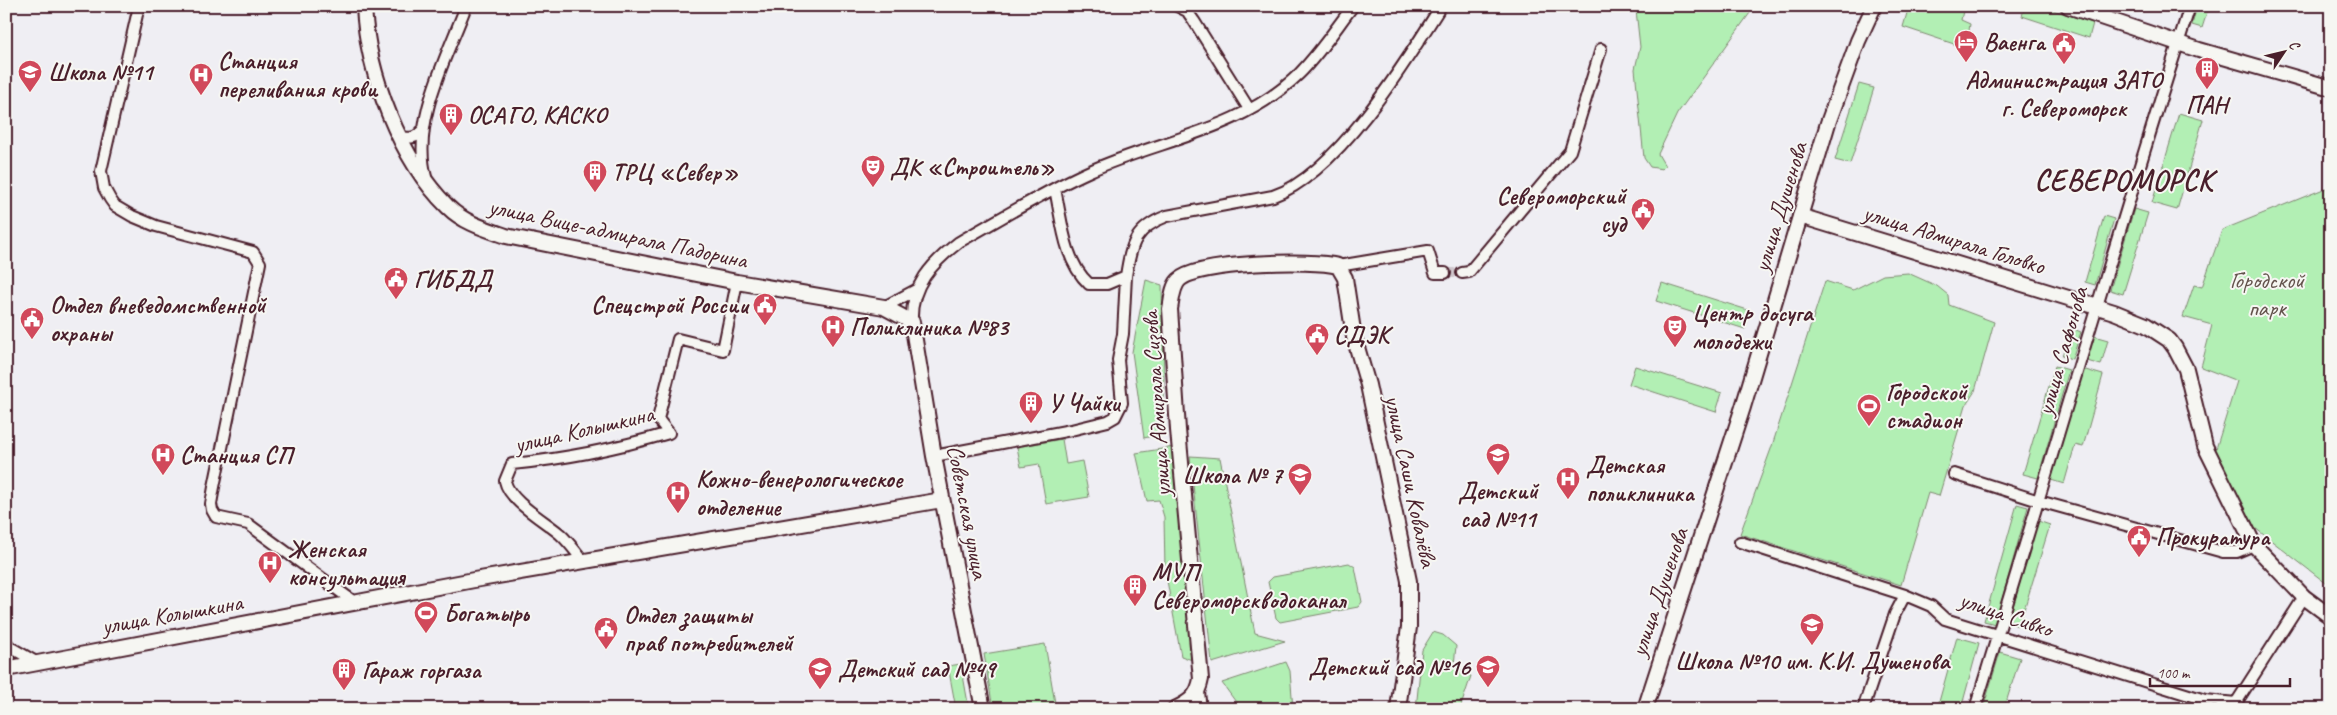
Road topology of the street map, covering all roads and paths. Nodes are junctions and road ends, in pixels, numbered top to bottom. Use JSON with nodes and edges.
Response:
{"nodes":[{"id":1,"x":139,"y":6,"type":"edge"},
{"id":2,"x":364,"y":6,"type":"edge"},
{"id":3,"x":466,"y":6,"type":"edge"},
{"id":4,"x":1177,"y":6,"type":"edge"},
{"id":5,"x":1354,"y":6,"type":"edge"},
{"id":6,"x":1441,"y":6,"type":"edge"},
{"id":7,"x":1874,"y":6,"type":"edge"},
{"id":8,"x":2068,"y":6,"type":"edge"},
{"id":9,"x":2190,"y":6,"type":"edge"},
{"id":10,"x":2178,"y":43,"type":"junction"},
{"id":11,"x":1601,"y":49,"type":"dead end"},
{"id":12,"x":2331,"y":88,"type":"edge"},
{"id":13,"x":1249,"y":109,"type":"junction"},
{"id":14,"x":424,"y":128,"type":"junction"},
{"id":15,"x":398,"y":136,"type":"junction"},
{"id":16,"x":427,"y":183,"type":"junction"},
{"id":17,"x":1055,"y":189,"type":"junction"},
{"id":18,"x":1800,"y":216,"type":"junction"},
{"id":19,"x":1338,"y":266,"type":"junction"},
{"id":20,"x":1444,"y":273,"type":"dead end"},
{"id":21,"x":1462,"y":273,"type":"tunnel mouth"},
{"id":22,"x":1126,"y":276,"type":"junction"},
{"id":23,"x":737,"y":282,"type":"junction"},
{"id":24,"x":916,"y":290,"type":"junction"},
{"id":25,"x":2095,"y":306,"type":"junction"},
{"id":26,"x":884,"y":307,"type":"junction"},
{"id":27,"x":912,"y":322,"type":"junction"},
{"id":28,"x":934,"y":456,"type":"junction"},
{"id":29,"x":1954,"y":474,"type":"dead end"},
{"id":30,"x":942,"y":500,"type":"junction"},
{"id":31,"x":2040,"y":501,"type":"junction"},
{"id":32,"x":1740,"y":542,"type":"dead end"},
{"id":33,"x":2254,"y":545,"type":"junction"},
{"id":34,"x":583,"y":561,"type":"junction"},
{"id":35,"x":1905,"y":595,"type":"junction"},
{"id":36,"x":2304,"y":597,"type":"junction"},
{"id":37,"x":357,"y":604,"type":"junction"},
{"id":38,"x":2331,"y":617,"type":"edge"},
{"id":39,"x":1997,"y":636,"type":"junction"},
{"id":40,"x":6,"y":642,"type":"edge"},
{"id":41,"x":36,"y":662,"type":"junction"},
{"id":42,"x":6,"y":669,"type":"edge"},
{"id":43,"x":1199,"y":692,"type":"junction"},
{"id":44,"x":2233,"y":706,"type":"edge"},
{"id":45,"x":1181,"y":708,"type":"edge"},
{"id":46,"x":983,"y":709,"type":"edge"},
{"id":47,"x":1201,"y":709,"type":"edge"},
{"id":48,"x":1398,"y":709,"type":"edge"},
{"id":49,"x":1644,"y":709,"type":"edge"},
{"id":50,"x":1863,"y":709,"type":"edge"},
{"id":51,"x":1975,"y":709,"type":"edge"}],
"edges":[{"from":1,"to":37,"type":"street"},
{"from":2,"to":15,"type":"street","name":"улица Вице-адмирала Падорина"},
{"from":3,"to":14,"type":"street"},
{"from":4,"to":13,"type":"street"},
{"from":5,"to":13,"type":"street"},
{"from":6,"to":22,"type":"street","name":"улица Адмирала Сизова"},
{"from":7,"to":18,"type":"street","name":"улица Душенова"},
{"from":8,"to":10,"type":"street"},
{"from":9,"to":10,"type":"street","name":"улица Сафонова"},
{"from":10,"to":12,"type":"street"},
{"from":10,"to":25,"type":"street","name":"улица Сафонова"},
{"from":11,"to":21,"type":"street"},
{"from":13,"to":17,"type":"street"},
{"from":14,"to":15,"type":"street"},
{"from":14,"to":16,"type":"street"},
{"from":15,"to":16,"type":"street","name":"улица Вице-адмирала Падорина"},
{"from":16,"to":23,"type":"street","name":"улица Вице-адмирала Падорина"},
{"from":17,"to":22,"type":"street","name":"улица Адмирала Сизова"},
{"from":17,"to":24,"type":"street"},
{"from":18,"to":25,"type":"street","name":"улица Адмирала Головко"},
{"from":18,"to":49,"type":"street","name":"улица Душенова"},
{"from":19,"to":20,"type":"street","name":"улица Адмирала Сизова"},
{"from":19,"to":43,"type":"street","name":"улица Адмирала Сизова"},
{"from":19,"to":48,"type":"street","name":"улица Саши Ковалёва"},
{"from":22,"to":28,"type":"street"},
{"from":23,"to":26,"type":"street","name":"улица Вице-адмирала Падорина"},
{"from":23,"to":34,"type":"street","name":"улица Колышкина"},
{"from":24,"to":26,"type":"street"},
{"from":24,"to":27,"type":"street"},
{"from":25,"to":31,"type":"street","name":"улица Сафонова"},
{"from":25,"to":33,"type":"street"},
{"from":26,"to":27,"type":"street","name":"улица Вице-адмирала Падорина"},
{"from":27,"to":28,"type":"street","name":"Советская улица"},
{"from":28,"to":30,"type":"street","name":"Советская улица"},
{"from":29,"to":31,"type":"street"},
{"from":30,"to":34,"type":"street","name":"улица Колышкина"},
{"from":30,"to":46,"type":"street","name":"Советская улица"},
{"from":31,"to":33,"type":"street"},
{"from":31,"to":39,"type":"street","name":"улица Сафонова"},
{"from":32,"to":35,"type":"street","name":"улица Сивко"},
{"from":33,"to":36,"type":"street"},
{"from":34,"to":37,"type":"street","name":"улица Колышкина"},
{"from":35,"to":39,"type":"street","name":"улица Сивко"},
{"from":35,"to":50,"type":"street"},
{"from":36,"to":38,"type":"street"},
{"from":36,"to":44,"type":"street","name":"улица Сивко"},
{"from":37,"to":41,"type":"street","name":"улица Колышкина"},
{"from":39,"to":44,"type":"street","name":"улица Сивко"},
{"from":39,"to":51,"type":"street","name":"улица Сафонова"},
{"from":40,"to":41,"type":"street"},
{"from":41,"to":42,"type":"street","name":"улица Колышкина"},
{"from":43,"to":45,"type":"street"},
{"from":43,"to":47,"type":"street"}]}
